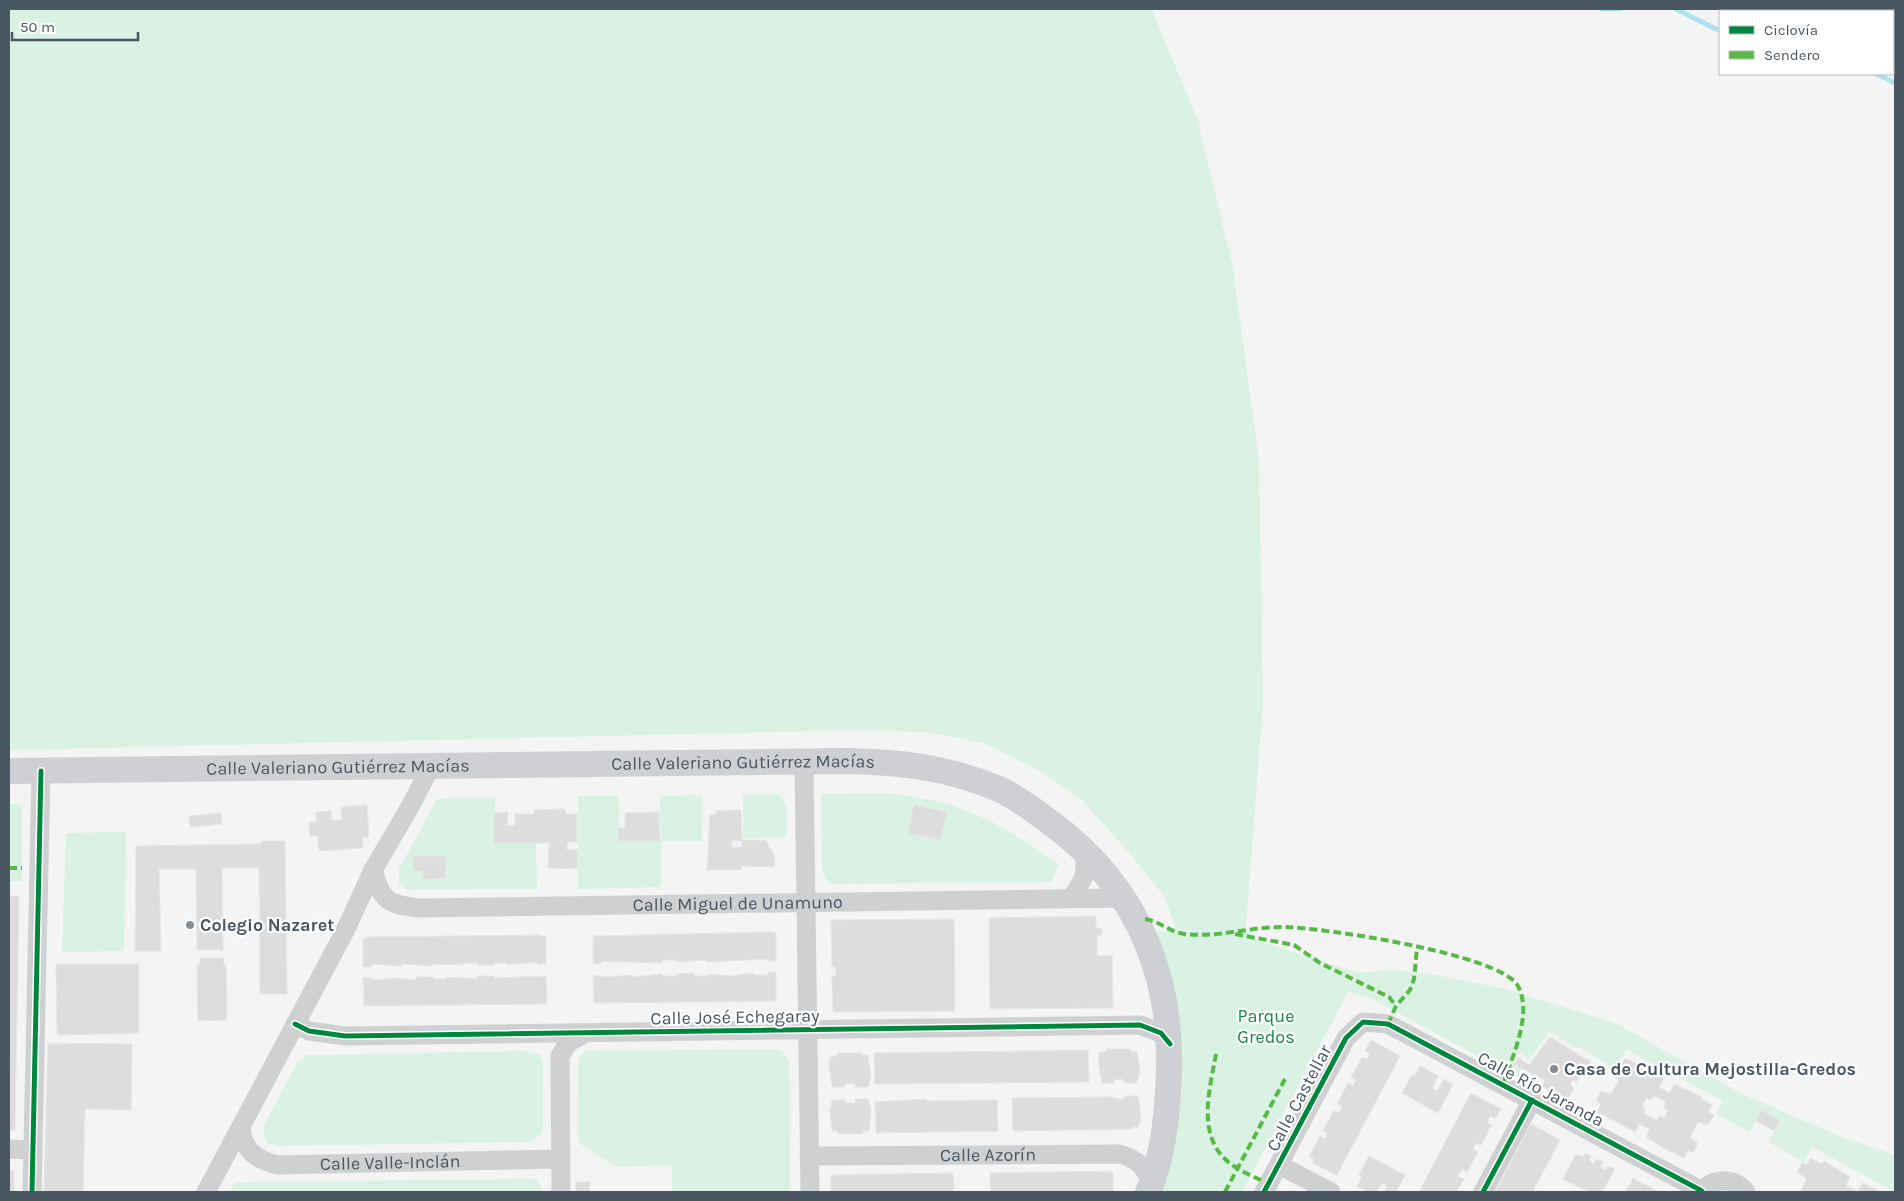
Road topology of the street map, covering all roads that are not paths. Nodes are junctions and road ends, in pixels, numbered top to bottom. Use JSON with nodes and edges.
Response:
{"nodes":[{"id":1,"x":804,"y":763,"type":"junction"},
{"id":2,"x":430,"y":768,"type":"junction"},
{"id":3,"x":9,"y":771,"type":"edge"},
{"id":4,"x":41,"y":771,"type":"junction"},
{"id":5,"x":1084,"y":850,"type":"junction"},
{"id":6,"x":373,"y":870,"type":"junction"},
{"id":7,"x":1071,"y":898,"type":"junction"},
{"id":8,"x":1124,"y":898,"type":"junction"},
{"id":9,"x":806,"y":902,"type":"junction"},
{"id":10,"x":1364,"y":1022,"type":"joint"},
{"id":11,"x":295,"y":1024,"type":"junction"},
{"id":12,"x":808,"y":1029,"type":"junction"},
{"id":13,"x":585,"y":1033,"type":"junction"},
{"id":14,"x":1170,"y":1044,"type":"junction"},
{"id":15,"x":1532,"y":1100,"type":"junction"},
{"id":16,"x":241,"y":1128,"type":"junction"},
{"id":17,"x":9,"y":1149,"type":"edge"},
{"id":18,"x":33,"y":1150,"type":"junction"},
{"id":19,"x":809,"y":1156,"type":"junction"},
{"id":20,"x":560,"y":1159,"type":"junction"},
{"id":21,"x":1279,"y":1165,"type":"junction"},
{"id":22,"x":1150,"y":1187,"type":"edge"},
{"id":23,"x":32,"y":1192,"type":"edge"},
{"id":24,"x":206,"y":1192,"type":"edge"},
{"id":25,"x":561,"y":1192,"type":"edge"},
{"id":26,"x":810,"y":1192,"type":"edge"},
{"id":27,"x":1264,"y":1192,"type":"edge"},
{"id":28,"x":1331,"y":1192,"type":"edge"},
{"id":29,"x":1483,"y":1192,"type":"edge"},
{"id":30,"x":1702,"y":1192,"type":"edge"},
{"id":31,"x":1746,"y":1192,"type":"edge"}],
"edges":[{"from":1,"to":2,"type":"main road","name":"Calle Valeriano Gutiérrez Macías"},
{"from":1,"to":5,"type":"main road","name":"Calle Valeriano Gutiérrez Macías"},
{"from":1,"to":9,"type":"street"},
{"from":2,"to":4,"type":"main road","name":"Calle Valeriano Gutiérrez Macías"},
{"from":2,"to":6,"type":"street"},
{"from":3,"to":4,"type":"main road","name":"Calle Valeriano Gutiérrez Macías"},
{"from":4,"to":18,"type":"street"},
{"from":5,"to":7,"type":"street"},
{"from":5,"to":8,"type":"main road","name":"Calle Valeriano Gutiérrez Macías"},
{"from":6,"to":9,"type":"street","name":"Calle Miguel de Unamuno"},
{"from":6,"to":11,"type":"street"},
{"from":7,"to":8,"type":"street","name":"Calle Miguel de Unamuno"},
{"from":7,"to":9,"type":"street","name":"Calle Miguel de Unamuno"},
{"from":8,"to":14,"type":"main road","name":"Calle Valeriano Gutiérrez Macías"},
{"from":9,"to":12,"type":"street"},
{"from":10,"to":15,"type":"street","name":"Calle Río Jaranda"},
{"from":10,"to":21,"type":"street","name":"Calle Castellar"},
{"from":11,"to":13,"type":"street","name":"Calle José Echegaray"},
{"from":11,"to":16,"type":"street"},
{"from":12,"to":13,"type":"street","name":"Calle José Echegaray"},
{"from":12,"to":14,"type":"street","name":"Calle José Echegaray"},
{"from":12,"to":19,"type":"street"},
{"from":13,"to":20,"type":"street"},
{"from":14,"to":22,"type":"main road","name":"Calle Valeriano Gutiérrez Macías"},
{"from":15,"to":29,"type":"street"},
{"from":15,"to":30,"type":"street","name":"Calle Río Jaranda"},
{"from":16,"to":20,"type":"street","name":"Calle Valle-Inclán"},
{"from":16,"to":24,"type":"street"},
{"from":17,"to":18,"type":"street"},
{"from":18,"to":23,"type":"street"},
{"from":19,"to":22,"type":"street","name":"Calle Azorín"},
{"from":19,"to":26,"type":"street"},
{"from":20,"to":25,"type":"street"},
{"from":21,"to":27,"type":"street","name":"Calle Castellar"},
{"from":21,"to":28,"type":"street"},
{"from":30,"to":31,"type":"street"}]}
